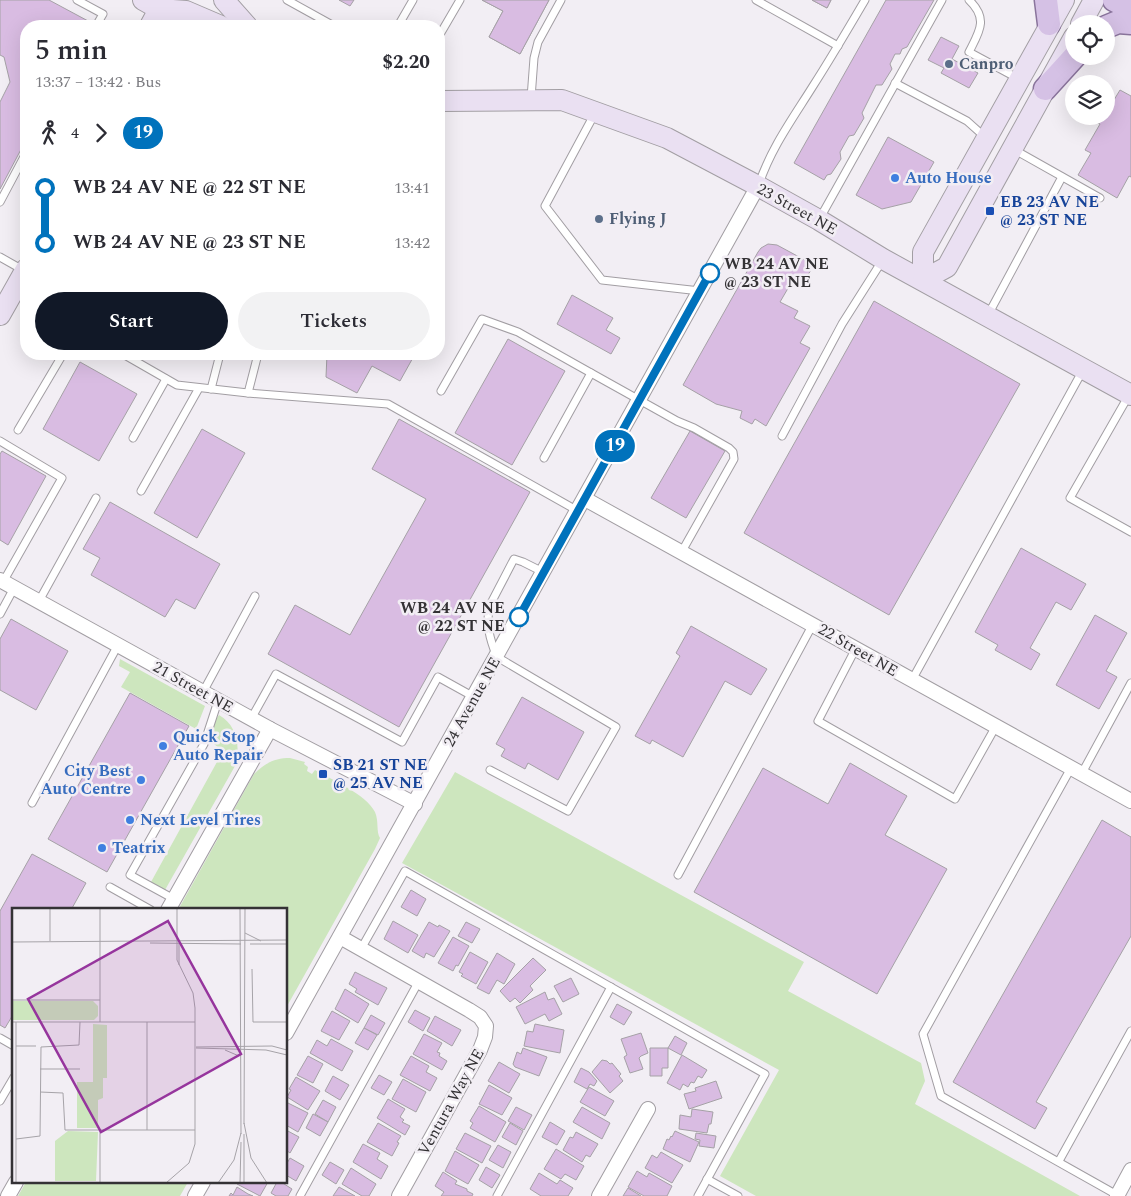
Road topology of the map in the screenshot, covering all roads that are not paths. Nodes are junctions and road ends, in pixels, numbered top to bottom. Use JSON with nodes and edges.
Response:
{"nodes":[{"id":1,"x":77,"y":0,"type":"edge"},
{"id":2,"x":224,"y":0,"type":"edge"},
{"id":3,"x":287,"y":0,"type":"edge"},
{"id":4,"x":413,"y":0,"type":"edge"},
{"id":5,"x":460,"y":0,"type":"edge"},
{"id":6,"x":561,"y":0,"type":"edge"},
{"id":7,"x":756,"y":0,"type":"edge"},
{"id":8,"x":865,"y":0,"type":"edge"},
{"id":9,"x":942,"y":0,"type":"edge"},
{"id":10,"x":969,"y":0,"type":"edge"},
{"id":11,"x":1046,"y":0,"type":"edge"},
{"id":12,"x":1064,"y":0,"type":"edge"},
{"id":13,"x":1094,"y":0,"type":"edge"},
{"id":14,"x":1114,"y":0,"type":"edge"},
{"id":15,"x":154,"y":9,"type":"edge"},
{"id":16,"x":1131,"y":9,"type":"edge"},
{"id":17,"x":1086,"y":15,"type":"edge"},
{"id":18,"x":183,"y":17,"type":"edge"},
{"id":19,"x":100,"y":20,"type":"edge"},
{"id":20,"x":196,"y":20,"type":"edge"},
{"id":21,"x":242,"y":20,"type":"edge"},
{"id":22,"x":323,"y":20,"type":"edge"},
{"id":23,"x":401,"y":20,"type":"edge"},
{"id":24,"x":1115,"y":23,"type":"edge"},
{"id":25,"x":1131,"y":23,"type":"edge"},
{"id":26,"x":1049,"y":24,"type":"junction"},
{"id":27,"x":445,"y":26,"type":"edge"},
{"id":28,"x":838,"y":46,"type":"junction"},
{"id":29,"x":1065,"y":53,"type":"edge"},
{"id":30,"x":1067,"y":65,"type":"edge"},
{"id":31,"x":1019,"y":79,"type":"junction"},
{"id":32,"x":894,"y":83,"type":"junction"},
{"id":33,"x":1045,"y":89,"type":"junction"},
{"id":34,"x":531,"y":100,"type":"junction"},
{"id":35,"x":445,"y":101,"type":"edge"},
{"id":36,"x":595,"y":112,"type":"junction"},
{"id":37,"x":986,"y":139,"type":"junction"},
{"id":38,"x":1012,"y":149,"type":"junction"},
{"id":39,"x":20,"y":164,"type":"edge"},
{"id":40,"x":1062,"y":177,"type":"junction"},
{"id":41,"x":758,"y":186,"type":"junction"},
{"id":42,"x":1100,"y":198,"type":"dead end"},
{"id":43,"x":0,"y":202,"type":"edge"},
{"id":44,"x":819,"y":220,"type":"junction"},
{"id":45,"x":0,"y":257,"type":"edge"},
{"id":46,"x":883,"y":259,"type":"junction"},
{"id":47,"x":20,"y":267,"type":"edge"},
{"id":48,"x":923,"y":280,"type":"junction"},
{"id":49,"x":20,"y":285,"type":"edge"},
{"id":50,"x":700,"y":291,"type":"junction"},
{"id":51,"x":0,"y":316,"type":"edge"},
{"id":52,"x":988,"y":316,"type":"junction"},
{"id":53,"x":59,"y":360,"type":"edge"},
{"id":54,"x":133,"y":360,"type":"edge"},
{"id":55,"x":218,"y":360,"type":"edge"},
{"id":56,"x":256,"y":360,"type":"edge"},
{"id":57,"x":1083,"y":369,"type":"junction"},
{"id":58,"x":591,"y":373,"type":"junction"},
{"id":59,"x":166,"y":379,"type":"junction"},
{"id":60,"x":199,"y":388,"type":"junction"},
{"id":61,"x":211,"y":389,"type":"junction"},
{"id":62,"x":441,"y":391,"type":"dead end"},
{"id":63,"x":248,"y":393,"type":"junction"},
{"id":64,"x":1130,"y":395,"type":"edge"},
{"id":65,"x":640,"y":400,"type":"junction"},
{"id":66,"x":18,"y":430,"type":"dead end"},
{"id":67,"x":782,"y":436,"type":"dead end"},
{"id":68,"x":133,"y":438,"type":"dead end"},
{"id":69,"x":0,"y":441,"type":"edge"},
{"id":70,"x":544,"y":458,"type":"dead end"},
{"id":71,"x":141,"y":491,"type":"dead end"},
{"id":72,"x":96,"y":498,"type":"dead end"},
{"id":73,"x":585,"y":499,"type":"junction"},
{"id":74,"x":578,"y":511,"type":"junction"},
{"id":75,"x":1131,"y":532,"type":"edge"},
{"id":76,"x":681,"y":553,"type":"junction"},
{"id":77,"x":543,"y":573,"type":"junction"},
{"id":78,"x":6,"y":583,"type":"edge"},
{"id":79,"x":255,"y":596,"type":"dead end"},
{"id":80,"x":38,"y":601,"type":"junction"},
{"id":81,"x":0,"y":614,"type":"edge"},
{"id":82,"x":813,"y":624,"type":"junction"},
{"id":83,"x":118,"y":645,"type":"junction"},
{"id":84,"x":856,"y":648,"type":"junction"},
{"id":85,"x":497,"y":657,"type":"junction"},
{"id":86,"x":912,"y":680,"type":"junction"},
{"id":87,"x":1131,"y":683,"type":"edge"},
{"id":88,"x":203,"y":692,"type":"junction"},
{"id":89,"x":474,"y":697,"type":"junction"},
{"id":90,"x":218,"y":701,"type":"junction"},
{"id":91,"x":251,"y":719,"type":"junction"},
{"id":92,"x":996,"y":726,"type":"junction"},
{"id":93,"x":270,"y":729,"type":"junction"},
{"id":94,"x":490,"y":770,"type":"dead end"},
{"id":95,"x":1077,"y":771,"type":"junction"},
{"id":96,"x":1131,"y":801,"type":"edge"},
{"id":97,"x":32,"y":802,"type":"dead end"},
{"id":98,"x":415,"y":804,"type":"junction"},
{"id":99,"x":678,"y":875,"type":"dead end"},
{"id":100,"x":110,"y":888,"type":"dead end"},
{"id":101,"x":171,"y":905,"type":"edge"},
{"id":102,"x":147,"y":908,"type":"edge"},
{"id":103,"x":340,"y":937,"type":"junction"},
{"id":104,"x":361,"y":949,"type":"junction"},
{"id":105,"x":418,"y":981,"type":"junction"},
{"id":106,"x":611,"y":988,"type":"junction"},
{"id":107,"x":288,"y":1029,"type":"edge"},
{"id":108,"x":1131,"y":1031,"type":"edge"},
{"id":109,"x":0,"y":1038,"type":"edge"},
{"id":110,"x":12,"y":1045,"type":"edge"},
{"id":111,"x":12,"y":1080,"type":"edge"},
{"id":112,"x":0,"y":1101,"type":"edge"},
{"id":113,"x":648,"y":1109,"type":"dead end"},
{"id":114,"x":1059,"y":1161,"type":"junction"},
{"id":115,"x":1131,"y":1170,"type":"edge"},
{"id":116,"x":707,"y":1179,"type":"junction"},
{"id":117,"x":15,"y":1184,"type":"edge"},
{"id":118,"x":202,"y":1184,"type":"edge"},
{"id":119,"x":8,"y":1196,"type":"edge"},
{"id":120,"x":195,"y":1196,"type":"edge"},
{"id":121,"x":300,"y":1196,"type":"edge"},
{"id":122,"x":399,"y":1196,"type":"edge"},
{"id":123,"x":497,"y":1196,"type":"edge"},
{"id":124,"x":600,"y":1196,"type":"edge"},
{"id":125,"x":698,"y":1196,"type":"edge"},
{"id":126,"x":738,"y":1196,"type":"edge"},
{"id":127,"x":1118,"y":1196,"type":"edge"}],
"edges":[{"from":1,"to":19,"type":"lane"},
{"from":2,"to":21,"type":"street"},
{"from":3,"to":22,"type":"lane"},
{"from":4,"to":23,"type":"lane"},
{"from":5,"to":27,"type":"lane"},
{"from":6,"to":34,"type":"lane"},
{"from":7,"to":28,"type":"lane"},
{"from":8,"to":28,"type":"lane"},
{"from":9,"to":32,"type":"lane"},
{"from":10,"to":31,"type":"lane"},
{"from":11,"to":26,"type":"main road"},
{"from":12,"to":26,"type":"street"},
{"from":13,"to":17,"type":"street"},
{"from":14,"to":16,"type":"main road"},
{"from":15,"to":18,"type":"street"},
{"from":18,"to":20,"type":"street"},
{"from":24,"to":25,"type":"main road"},
{"from":26,"to":31,"type":"street"},
{"from":28,"to":41,"type":"lane"},
{"from":29,"to":33,"type":"street"},
{"from":30,"to":33,"type":"main road"},
{"from":31,"to":37,"type":"street"},
{"from":32,"to":37,"type":"lane"},
{"from":32,"to":44,"type":"lane"},
{"from":33,"to":38,"type":"street"},
{"from":34,"to":35,"type":"street","name":"23 Street NE"},
{"from":34,"to":36,"type":"street","name":"23 Street NE"},
{"from":36,"to":41,"type":"street","name":"23 Street NE"},
{"from":36,"to":50,"type":"lane"},
{"from":37,"to":48,"type":"street"},
{"from":38,"to":40,"type":"lane"},
{"from":38,"to":48,"type":"street"},
{"from":39,"to":43,"type":"lane"},
{"from":40,"to":42,"type":"lane"},
{"from":40,"to":52,"type":"lane"},
{"from":41,"to":44,"type":"street","name":"23 Street NE"},
{"from":41,"to":50,"type":"street","name":"24 Avenue NE"},
{"from":44,"to":46,"type":"street","name":"23 Street NE"},
{"from":45,"to":47,"type":"lane"},
{"from":46,"to":48,"type":"street","name":"23 Street NE"},
{"from":46,"to":67,"type":"lane"},
{"from":48,"to":52,"type":"street","name":"23 Street NE"},
{"from":49,"to":51,"type":"street"},
{"from":50,"to":65,"type":"street","name":"24 Avenue NE"},
{"from":52,"to":57,"type":"street","name":"23 Street NE"},
{"from":53,"to":66,"type":"lane"},
{"from":54,"to":59,"type":"lane"},
{"from":55,"to":61,"type":"lane"},
{"from":56,"to":63,"type":"lane"},
{"from":57,"to":64,"type":"street","name":"23 Street NE"},
{"from":57,"to":86,"type":"lane"},
{"from":58,"to":62,"type":"lane"},
{"from":58,"to":65,"type":"lane"},
{"from":58,"to":70,"type":"lane"},
{"from":59,"to":60,"type":"lane"},
{"from":59,"to":68,"type":"lane"},
{"from":60,"to":61,"type":"lane"},
{"from":60,"to":71,"type":"lane"},
{"from":61,"to":63,"type":"lane"},
{"from":63,"to":74,"type":"lane"},
{"from":64,"to":75,"type":"lane"},
{"from":65,"to":73,"type":"street","name":"24 Avenue NE"},
{"from":65,"to":76,"type":"lane"},
{"from":69,"to":78,"type":"lane"},
{"from":72,"to":80,"type":"lane"},
{"from":73,"to":74,"type":"street","name":"24 Avenue NE"},
{"from":73,"to":76,"type":"street","name":"22 Street NE"},
{"from":74,"to":77,"type":"street","name":"24 Avenue NE"},
{"from":76,"to":82,"type":"street","name":"22 Street NE"},
{"from":77,"to":85,"type":"street","name":"24 Avenue NE"},
{"from":77,"to":85,"type":"lane"},
{"from":78,"to":80,"type":"street","name":"21 Street NE"},
{"from":78,"to":81,"type":"lane"},
{"from":79,"to":88,"type":"lane"},
{"from":80,"to":83,"type":"street","name":"21 Street NE"},
{"from":82,"to":84,"type":"street","name":"22 Street NE"},
{"from":82,"to":99,"type":"lane"},
{"from":83,"to":88,"type":"street","name":"21 Street NE"},
{"from":83,"to":97,"type":"lane"},
{"from":84,"to":86,"type":"street","name":"22 Street NE"},
{"from":84,"to":92,"type":"lane"},
{"from":85,"to":89,"type":"street","name":"24 Avenue NE"},
{"from":85,"to":94,"type":"lane"},
{"from":86,"to":92,"type":"street","name":"22 Street NE"},
{"from":87,"to":95,"type":"lane"},
{"from":88,"to":90,"type":"street","name":"21 Street NE"},
{"from":89,"to":91,"type":"lane"},
{"from":89,"to":98,"type":"street","name":"24 Avenue NE"},
{"from":90,"to":91,"type":"street","name":"21 Street NE"},
{"from":90,"to":101,"type":"lane"},
{"from":91,"to":93,"type":"street","name":"21 Street NE"},
{"from":92,"to":95,"type":"street","name":"22 Street NE"},
{"from":93,"to":98,"type":"street","name":"21 Street NE"},
{"from":93,"to":101,"type":"street"},
{"from":95,"to":96,"type":"street","name":"22 Street NE"},
{"from":95,"to":114,"type":"lane"},
{"from":98,"to":103,"type":"street","name":"24 Avenue NE"},
{"from":100,"to":102,"type":"lane"},
{"from":103,"to":104,"type":"street","name":"Ventura Way NE"},
{"from":103,"to":107,"type":"street","name":"24 Avenue NE"},
{"from":104,"to":105,"type":"street","name":"Ventura Way NE"},
{"from":104,"to":106,"type":"lane"},
{"from":105,"to":121,"type":"lane"},
{"from":105,"to":122,"type":"street","name":"Ventura Way NE"},
{"from":106,"to":116,"type":"lane"},
{"from":106,"to":123,"type":"lane"},
{"from":108,"to":114,"type":"lane"},
{"from":109,"to":110,"type":"lane"},
{"from":111,"to":112,"type":"lane"},
{"from":113,"to":124,"type":"street"},
{"from":114,"to":127,"type":"lane"},
{"from":115,"to":127,"type":"street"},
{"from":116,"to":125,"type":"lane"},
{"from":116,"to":126,"type":"lane"},
{"from":117,"to":119,"type":"street"},
{"from":118,"to":120,"type":"street"}]}
